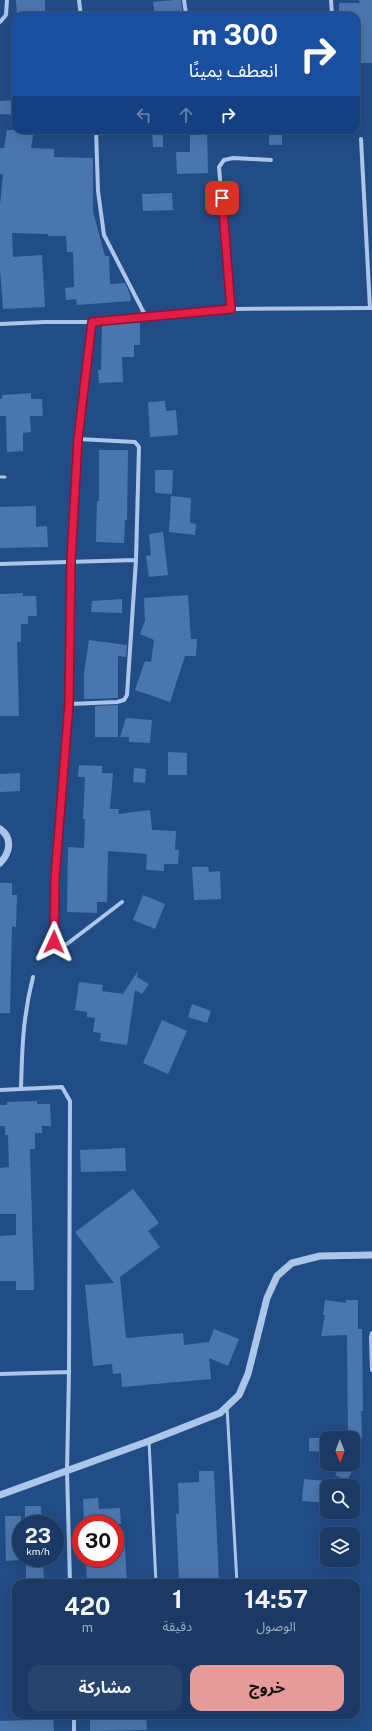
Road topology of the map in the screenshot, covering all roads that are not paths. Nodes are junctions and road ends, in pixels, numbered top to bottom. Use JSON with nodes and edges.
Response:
{"nodes":[{"id":1,"x":7,"y":0,"type":"edge"},
{"id":2,"x":79,"y":0,"type":"edge"},
{"id":3,"x":184,"y":0,"type":"edge"},
{"id":4,"x":331,"y":0,"type":"edge"},
{"id":5,"x":80,"y":12,"type":"edge"},
{"id":6,"x":186,"y":12,"type":"edge"},
{"id":7,"x":332,"y":12,"type":"edge"},
{"id":8,"x":0,"y":22,"type":"edge"},
{"id":9,"x":96,"y":134,"type":"edge"},
{"id":10,"x":361,"y":139,"type":"dead end"},
{"id":11,"x":270,"y":160,"type":"dead end"},
{"id":12,"x":371,"y":308,"type":"edge"},
{"id":13,"x":231,"y":309,"type":"junction"},
{"id":14,"x":146,"y":317,"type":"junction"},
{"id":15,"x":92,"y":322,"type":"junction"},
{"id":16,"x":0,"y":324,"type":"edge"},
{"id":17,"x":78,"y":439,"type":"junction"},
{"id":18,"x":0,"y":477,"type":"edge"},
{"id":19,"x":5,"y":477,"type":"dead end"},
{"id":20,"x":136,"y":560,"type":"junction"},
{"id":21,"x":71,"y":561,"type":"junction"},
{"id":22,"x":0,"y":564,"type":"edge"},
{"id":23,"x":69,"y":704,"type":"junction"},
{"id":24,"x":0,"y":829,"type":"edge"},
{"id":25,"x":0,"y":863,"type":"edge"},
{"id":26,"x":122,"y":902,"type":"dead end"},
{"id":27,"x":33,"y":977,"type":"dead end"},
{"id":28,"x":21,"y":1089,"type":"junction"},
{"id":29,"x":0,"y":1090,"type":"edge"},
{"id":30,"x":372,"y":1255,"type":"edge"},
{"id":31,"x":372,"y":1332,"type":"edge"},
{"id":32,"x":372,"y":1370,"type":"edge"},
{"id":33,"x":69,"y":1372,"type":"junction"},
{"id":34,"x":0,"y":1374,"type":"edge"},
{"id":35,"x":227,"y":1406,"type":"junction"},
{"id":36,"x":149,"y":1440,"type":"junction"},
{"id":37,"x":67,"y":1471,"type":"junction"},
{"id":38,"x":0,"y":1495,"type":"edge"},
{"id":39,"x":70,"y":1579,"type":"edge"},
{"id":40,"x":156,"y":1579,"type":"edge"},
{"id":41,"x":237,"y":1579,"type":"edge"},
{"id":42,"x":74,"y":1719,"type":"edge"},
{"id":43,"x":74,"y":1731,"type":"edge"}],
"edges":[{"from":1,"to":8,"type":"street"},
{"from":2,"to":5,"type":"street"},
{"from":3,"to":6,"type":"street"},
{"from":4,"to":7,"type":"street"},
{"from":9,"to":14,"type":"street"},
{"from":10,"to":12,"type":"street"},
{"from":11,"to":13,"type":"street"},
{"from":12,"to":13,"type":"street"},
{"from":13,"to":14,"type":"street"},
{"from":14,"to":15,"type":"street"},
{"from":15,"to":16,"type":"street"},
{"from":15,"to":17,"type":"street"},
{"from":17,"to":20,"type":"street"},
{"from":17,"to":21,"type":"street"},
{"from":18,"to":19,"type":"lane"},
{"from":20,"to":21,"type":"street"},
{"from":20,"to":23,"type":"street"},
{"from":21,"to":22,"type":"street"},
{"from":21,"to":23,"type":"street"},
{"from":23,"to":26,"type":"street"},
{"from":24,"to":25,"type":"street"},
{"from":27,"to":28,"type":"street"},
{"from":28,"to":29,"type":"street"},
{"from":28,"to":33,"type":"street"},
{"from":30,"to":35,"type":"street"},
{"from":31,"to":32,"type":"street"},
{"from":33,"to":34,"type":"street"},
{"from":33,"to":37,"type":"street"},
{"from":35,"to":36,"type":"street"},
{"from":35,"to":41,"type":"lane"},
{"from":36,"to":37,"type":"street"},
{"from":36,"to":40,"type":"lane"},
{"from":37,"to":38,"type":"street"},
{"from":37,"to":39,"type":"street"},
{"from":42,"to":43,"type":"street"}]}
